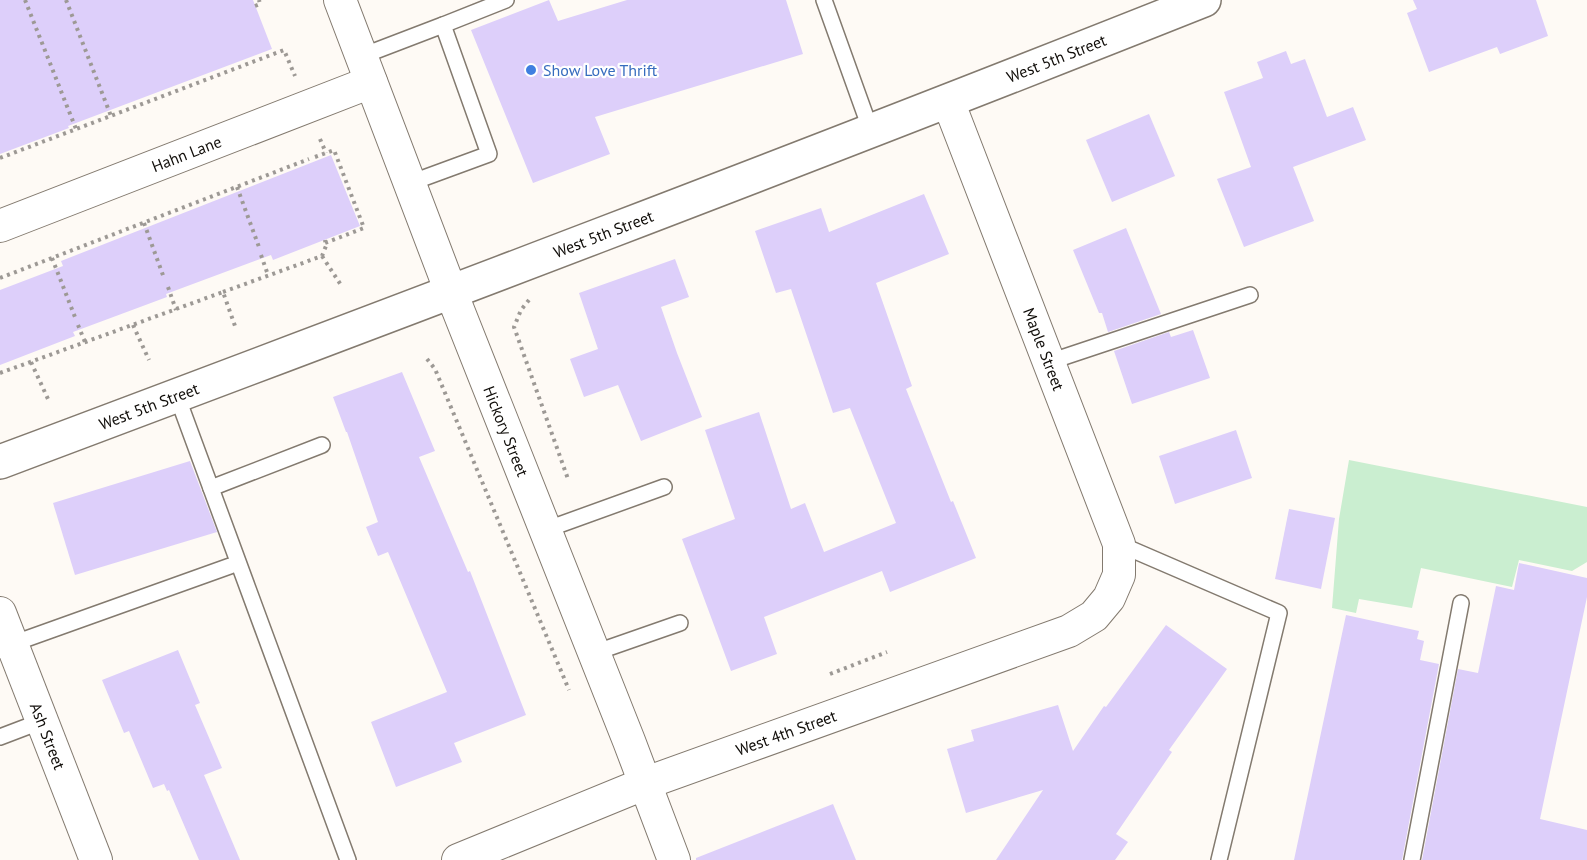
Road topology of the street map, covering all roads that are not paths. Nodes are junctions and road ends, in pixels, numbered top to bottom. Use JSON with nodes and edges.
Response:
{"nodes":[{"id":1,"x":340,"y":0,"type":"edge"},
{"id":2,"x":506,"y":0,"type":"edge"},
{"id":3,"x":824,"y":0,"type":"edge"},
{"id":4,"x":1204,"y":0,"type":"edge"},
{"id":5,"x":443,"y":25,"type":"junction"},
{"id":6,"x":367,"y":69,"type":"junction"},
{"id":7,"x":948,"y":102,"type":"junction"},
{"id":8,"x":872,"y":131,"type":"junction"},
{"id":9,"x":410,"y":183,"type":"junction"},
{"id":10,"x":0,"y":226,"type":"edge"},
{"id":11,"x":451,"y":292,"type":"junction"},
{"id":12,"x":1250,"y":295,"type":"dead end"},
{"id":13,"x":1049,"y":363,"type":"junction"},
{"id":14,"x":177,"y":396,"type":"junction"},
{"id":15,"x":322,"y":445,"type":"dead end"},
{"id":16,"x":0,"y":462,"type":"edge"},
{"id":17,"x":664,"y":487,"type":"dead end"},
{"id":18,"x":211,"y":488,"type":"junction"},
{"id":19,"x":545,"y":530,"type":"junction"},
{"id":20,"x":1119,"y":544,"type":"junction"},
{"id":21,"x":230,"y":566,"type":"dead end"},
{"id":22,"x":1109,"y":597,"type":"joint"},
{"id":23,"x":1461,"y":603,"type":"dead end"},
{"id":24,"x":0,"y":613,"type":"edge"},
{"id":25,"x":680,"y":623,"type":"dead end"},
{"id":26,"x":12,"y":644,"type":"junction"},
{"id":27,"x":594,"y":653,"type":"junction"},
{"id":28,"x":42,"y":721,"type":"junction"},
{"id":29,"x":0,"y":737,"type":"edge"},
{"id":30,"x":646,"y":783,"type":"junction"},
{"id":31,"x":96,"y":860,"type":"edge"},
{"id":32,"x":348,"y":860,"type":"edge"},
{"id":33,"x":458,"y":860,"type":"edge"},
{"id":34,"x":674,"y":860,"type":"edge"},
{"id":35,"x":1219,"y":860,"type":"edge"},
{"id":36,"x":1412,"y":860,"type":"edge"}],
"edges":[{"from":1,"to":6,"type":"street","name":"Hickory Street"},
{"from":2,"to":5,"type":"lane"},
{"from":3,"to":8,"type":"lane"},
{"from":4,"to":7,"type":"street","name":"West 5th Street"},
{"from":5,"to":6,"type":"lane"},
{"from":5,"to":9,"type":"lane"},
{"from":6,"to":9,"type":"street","name":"Hickory Street"},
{"from":6,"to":10,"type":"street","name":"Hahn Lane"},
{"from":7,"to":8,"type":"street","name":"West 5th Street"},
{"from":7,"to":13,"type":"street","name":"Maple Street"},
{"from":8,"to":11,"type":"street","name":"West 5th Street"},
{"from":9,"to":11,"type":"street","name":"Hickory Street"},
{"from":11,"to":14,"type":"street","name":"West 5th Street"},
{"from":11,"to":19,"type":"street","name":"Hickory Street"},
{"from":12,"to":13,"type":"lane"},
{"from":13,"to":20,"type":"street","name":"Maple Street"},
{"from":14,"to":16,"type":"street","name":"West 5th Street"},
{"from":14,"to":18,"type":"lane"},
{"from":15,"to":18,"type":"lane"},
{"from":17,"to":19,"type":"lane"},
{"from":18,"to":32,"type":"lane"},
{"from":19,"to":27,"type":"street","name":"Hickory Street"},
{"from":20,"to":22,"type":"street","name":"Maple Street"},
{"from":20,"to":35,"type":"lane"},
{"from":21,"to":26,"type":"lane"},
{"from":22,"to":30,"type":"street","name":"West 4th Street"},
{"from":23,"to":36,"type":"lane"},
{"from":24,"to":26,"type":"street","name":"Ash Street"},
{"from":25,"to":27,"type":"lane"},
{"from":26,"to":28,"type":"street","name":"Ash Street"},
{"from":27,"to":30,"type":"street","name":"Hickory Street"},
{"from":28,"to":29,"type":"lane"},
{"from":28,"to":31,"type":"street","name":"Ash Street"},
{"from":30,"to":33,"type":"street","name":"West 4th Street"},
{"from":30,"to":34,"type":"street","name":"Hickory Street"}]}
